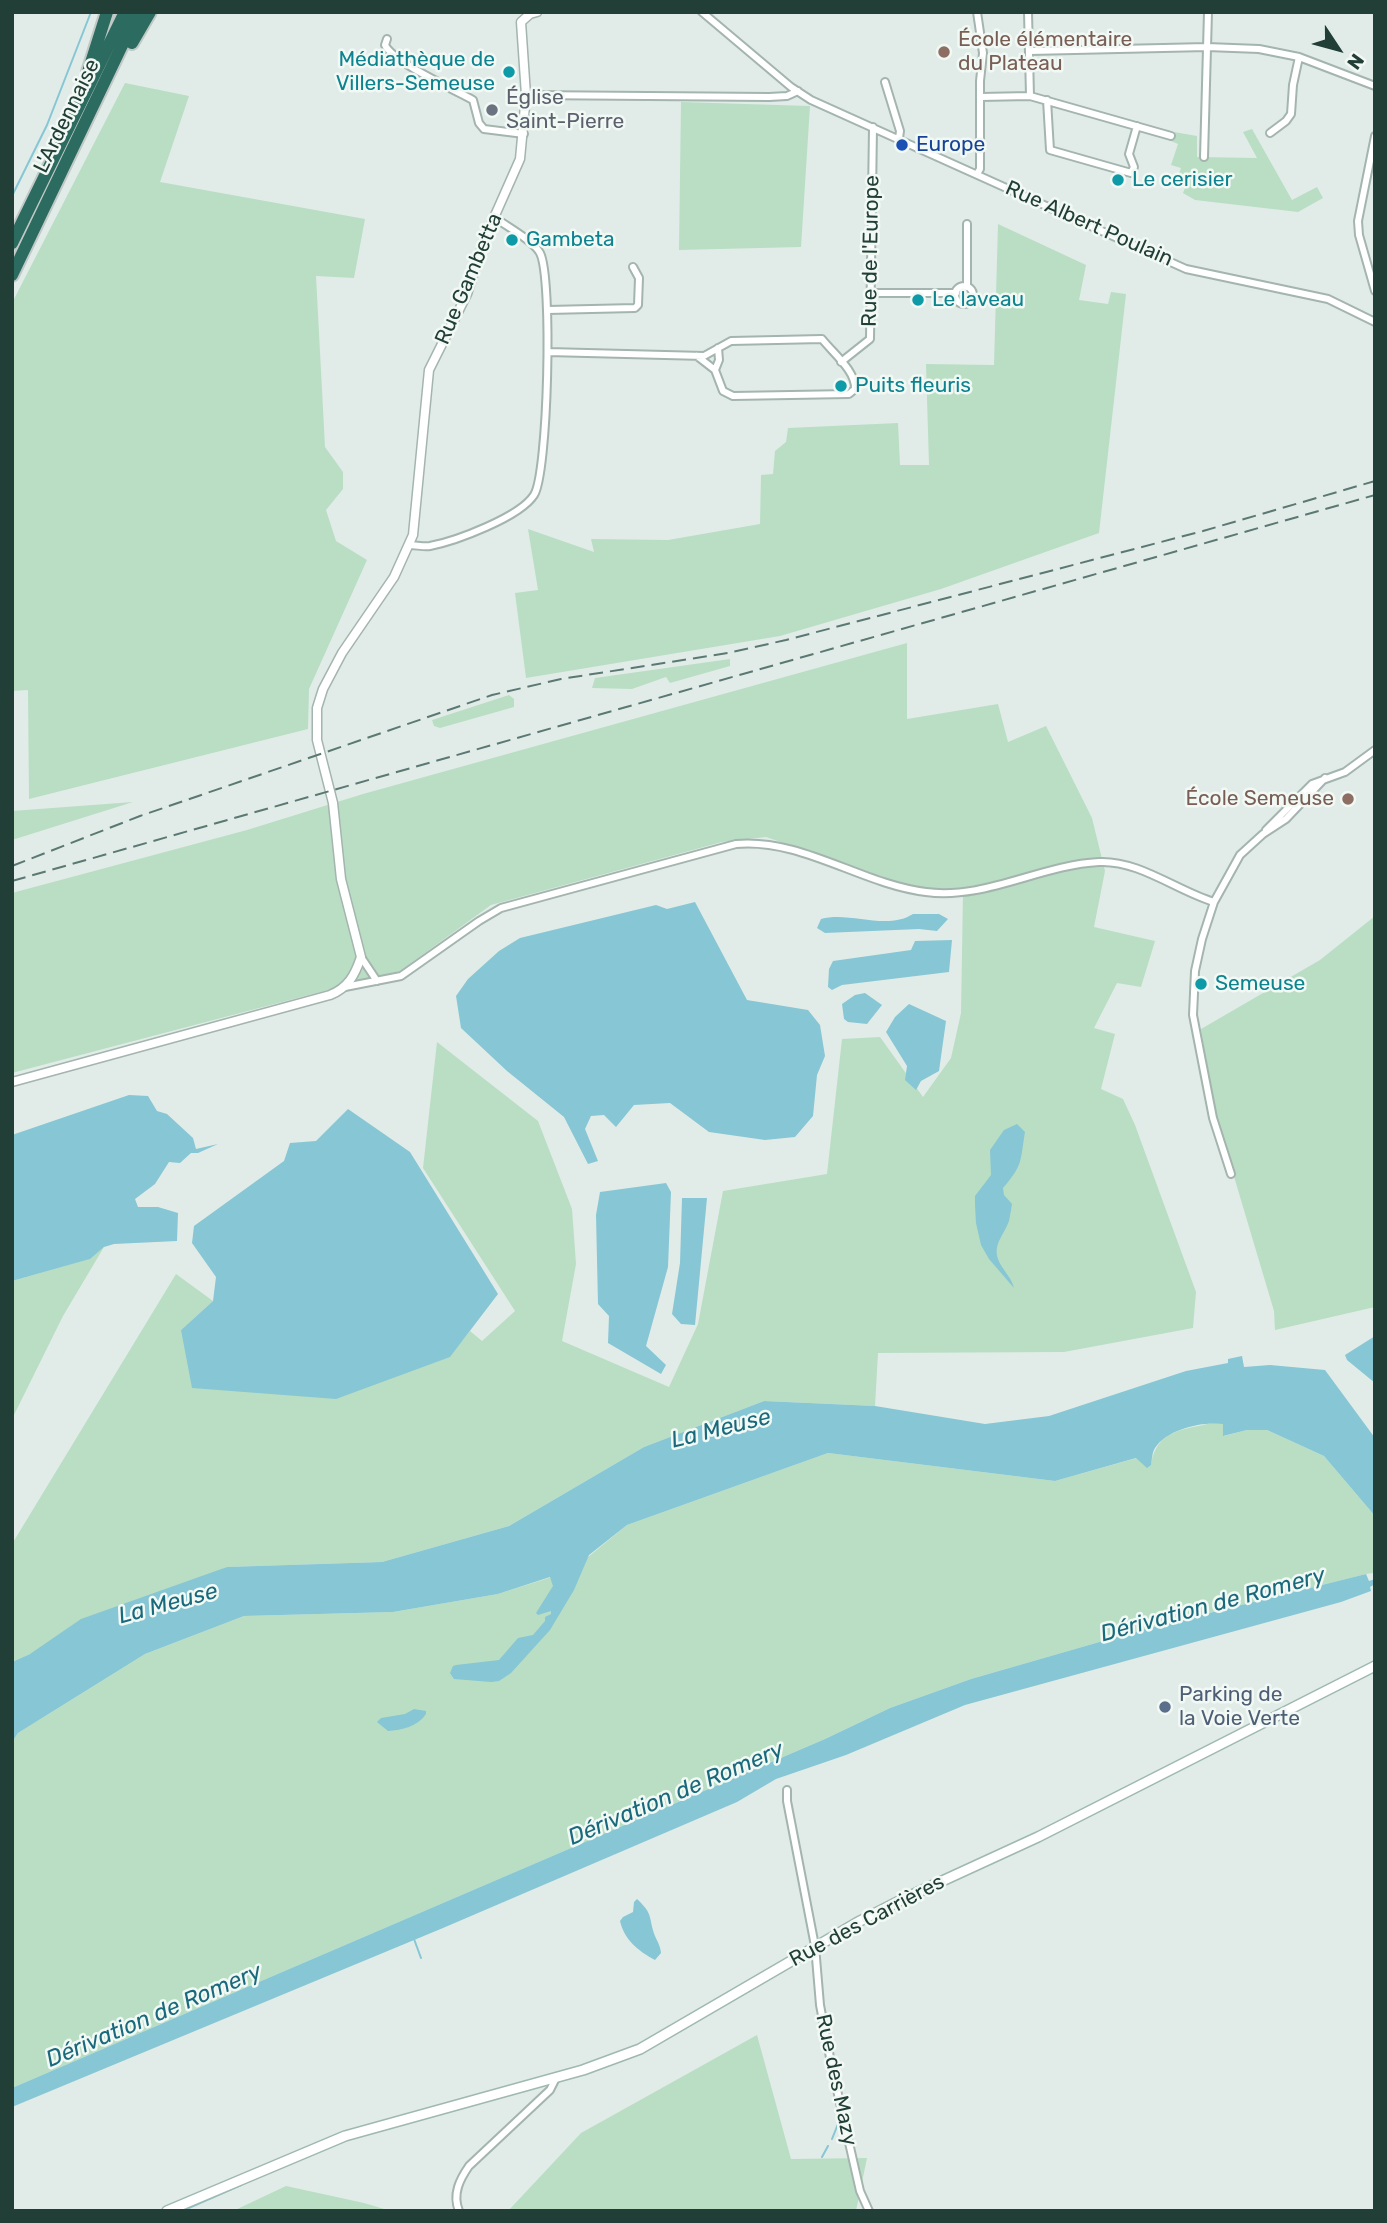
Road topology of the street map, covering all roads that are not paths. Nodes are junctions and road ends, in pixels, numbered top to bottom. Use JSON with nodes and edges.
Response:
{"nodes":[{"id":1,"x":107,"y":12,"type":"edge"},
{"id":2,"x":125,"y":12,"type":"edge"},
{"id":3,"x":138,"y":12,"type":"edge"},
{"id":4,"x":149,"y":12,"type":"edge"},
{"id":5,"x":537,"y":12,"type":"edge"},
{"id":6,"x":702,"y":12,"type":"edge"},
{"id":7,"x":977,"y":12,"type":"edge"},
{"id":8,"x":1028,"y":12,"type":"edge"},
{"id":9,"x":1209,"y":12,"type":"edge"},
{"id":10,"x":524,"y":15,"type":"edge"},
{"id":11,"x":387,"y":39,"type":"dead end"},
{"id":12,"x":1207,"y":47,"type":"junction"},
{"id":13,"x":1030,"y":51,"type":"junction"},
{"id":14,"x":1299,"y":58,"type":"junction"},
{"id":15,"x":885,"y":82,"type":"dead end"},
{"id":16,"x":1375,"y":86,"type":"edge"},
{"id":17,"x":798,"y":91,"type":"junction"},
{"id":18,"x":526,"y":95,"type":"junction"},
{"id":19,"x":1030,"y":96,"type":"junction"},
{"id":20,"x":980,"y":97,"type":"junction"},
{"id":21,"x":1047,"y":100,"type":"junction"},
{"id":22,"x":86,"y":122,"type":"junction"},
{"id":23,"x":1137,"y":126,"type":"junction"},
{"id":24,"x":873,"y":127,"type":"junction"},
{"id":25,"x":67,"y":128,"type":"junction"},
{"id":26,"x":1270,"y":132,"type":"dead end"},
{"id":27,"x":524,"y":134,"type":"junction"},
{"id":28,"x":1171,"y":136,"type":"dead end"},
{"id":29,"x":1375,"y":136,"type":"edge"},
{"id":30,"x":899,"y":138,"type":"junction"},
{"id":31,"x":1204,"y":157,"type":"dead end"},
{"id":32,"x":977,"y":174,"type":"junction"},
{"id":33,"x":494,"y":217,"type":"junction"},
{"id":34,"x":967,"y":224,"type":"dead end"},
{"id":35,"x":12,"y":243,"type":"edge"},
{"id":36,"x":633,"y":267,"type":"dead end"},
{"id":37,"x":12,"y":275,"type":"edge"},
{"id":38,"x":967,"y":287,"type":"junction"},
{"id":39,"x":1375,"y":291,"type":"edge"},
{"id":40,"x":871,"y":293,"type":"junction"},
{"id":41,"x":956,"y":293,"type":"junction"},
{"id":42,"x":548,"y":310,"type":"junction"},
{"id":43,"x":1375,"y":322,"type":"edge"},
{"id":44,"x":718,"y":348,"type":"junction"},
{"id":45,"x":548,"y":352,"type":"junction"},
{"id":46,"x":697,"y":356,"type":"junction"},
{"id":47,"x":841,"y":362,"type":"junction"},
{"id":48,"x":715,"y":370,"type":"junction"},
{"id":49,"x":409,"y":545,"type":"junction"},
{"id":50,"x":1375,"y":750,"type":"edge"},
{"id":51,"x":1214,"y":902,"type":"junction"},
{"id":52,"x":361,"y":957,"type":"junction"},
{"id":53,"x":377,"y":981,"type":"junction"},
{"id":54,"x":345,"y":987,"type":"junction"},
{"id":55,"x":12,"y":1082,"type":"edge"},
{"id":56,"x":1231,"y":1174,"type":"dead end"},
{"id":57,"x":1375,"y":1665,"type":"edge"},
{"id":58,"x":787,"y":1790,"type":"dead end"},
{"id":59,"x":815,"y":1946,"type":"junction"},
{"id":60,"x":556,"y":2078,"type":"junction"},
{"id":61,"x":540,"y":2083,"type":"junction"},
{"id":62,"x":541,"y":2098,"type":"junction"},
{"id":63,"x":167,"y":2211,"type":"edge"},
{"id":64,"x":459,"y":2211,"type":"edge"},
{"id":65,"x":869,"y":2211,"type":"edge"}],
"edges":[{"from":1,"to":25,"type":"highway"},
{"from":2,"to":25,"type":"highway","name":"L'Ardennaise"},
{"from":3,"to":22,"type":"highway","name":"L'Ardennaise"},
{"from":4,"to":22,"type":"highway"},
{"from":5,"to":10,"type":"street"},
{"from":6,"to":17,"type":"street","name":"Rue Albert Poulain"},
{"from":7,"to":20,"type":"street"},
{"from":8,"to":13,"type":"street"},
{"from":9,"to":12,"type":"street"},
{"from":10,"to":18,"type":"street","name":"Rue Gambetta"},
{"from":11,"to":27,"type":"street"},
{"from":12,"to":13,"type":"street"},
{"from":12,"to":14,"type":"street"},
{"from":12,"to":31,"type":"street"},
{"from":13,"to":19,"type":"street"},
{"from":14,"to":16,"type":"street"},
{"from":14,"to":26,"type":"street"},
{"from":15,"to":30,"type":"street"},
{"from":17,"to":18,"type":"street"},
{"from":17,"to":24,"type":"street","name":"Rue Albert Poulain"},
{"from":18,"to":27,"type":"street","name":"Rue Gambetta"},
{"from":19,"to":20,"type":"street"},
{"from":19,"to":21,"type":"street"},
{"from":20,"to":32,"type":"street"},
{"from":21,"to":23,"type":"street"},
{"from":21,"to":23,"type":"street"},
{"from":22,"to":37,"type":"highway","name":"L'Ardennaise"},
{"from":23,"to":28,"type":"street"},
{"from":24,"to":30,"type":"street","name":"Rue Albert Poulain"},
{"from":24,"to":40,"type":"street","name":"Rue de l'Europe"},
{"from":25,"to":35,"type":"highway","name":"L'Ardennaise"},
{"from":27,"to":33,"type":"street","name":"Rue Gambetta"},
{"from":29,"to":39,"type":"street"},
{"from":30,"to":32,"type":"street","name":"Rue Albert Poulain"},
{"from":32,"to":43,"type":"street","name":"Rue Albert Poulain"},
{"from":33,"to":42,"type":"street"},
{"from":33,"to":49,"type":"street","name":"Rue Gambetta"},
{"from":34,"to":38,"type":"street"},
{"from":36,"to":42,"type":"street"},
{"from":38,"to":41,"type":"street"},
{"from":38,"to":41,"type":"street"},
{"from":40,"to":41,"type":"street"},
{"from":40,"to":47,"type":"street","name":"Rue de l'Europe"},
{"from":42,"to":45,"type":"street"},
{"from":44,"to":46,"type":"street"},
{"from":44,"to":47,"type":"street"},
{"from":44,"to":48,"type":"street"},
{"from":45,"to":46,"type":"street"},
{"from":45,"to":49,"type":"street"},
{"from":46,"to":48,"type":"street"},
{"from":47,"to":48,"type":"street"},
{"from":49,"to":52,"type":"street","name":"Rue Gambetta"},
{"from":50,"to":51,"type":"street"},
{"from":51,"to":53,"type":"street"},
{"from":51,"to":56,"type":"street"},
{"from":52,"to":53,"type":"street"},
{"from":52,"to":54,"type":"street"},
{"from":53,"to":54,"type":"street"},
{"from":54,"to":55,"type":"street"},
{"from":57,"to":59,"type":"main road","name":"Rue des Carrières"},
{"from":58,"to":59,"type":"street","name":"Rue des Mazy"},
{"from":59,"to":60,"type":"main road","name":"Rue des Carrières"},
{"from":59,"to":65,"type":"street","name":"Rue des Mazy"},
{"from":60,"to":61,"type":"main road","name":"Rue des Carrières"},
{"from":60,"to":62,"type":"street"},
{"from":61,"to":62,"type":"street"},
{"from":61,"to":63,"type":"main road","name":"Rue des Carrières"},
{"from":62,"to":64,"type":"street"}]}
